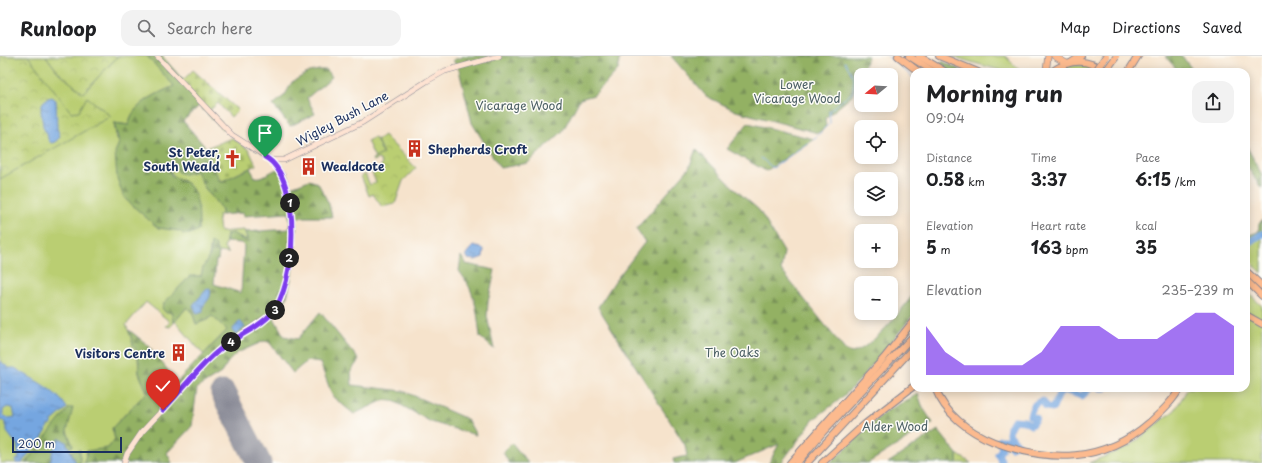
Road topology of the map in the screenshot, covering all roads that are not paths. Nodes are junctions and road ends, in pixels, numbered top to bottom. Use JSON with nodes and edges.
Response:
{"nodes":[{"id":1,"x":157,"y":56,"type":"edge"},
{"id":2,"x":499,"y":56,"type":"edge"},
{"id":3,"x":898,"y":56,"type":"edge"},
{"id":4,"x":908,"y":56,"type":"edge"},
{"id":5,"x":919,"y":56,"type":"edge"},
{"id":6,"x":939,"y":56,"type":"edge"},
{"id":7,"x":1048,"y":56,"type":"edge"},
{"id":8,"x":1054,"y":56,"type":"edge"},
{"id":9,"x":1081,"y":56,"type":"edge"},
{"id":10,"x":1106,"y":56,"type":"edge"},
{"id":11,"x":1138,"y":56,"type":"edge"},
{"id":12,"x":1117,"y":57,"type":"edge"},
{"id":13,"x":1068,"y":63,"type":"junction"},
{"id":14,"x":914,"y":68,"type":"edge"},
{"id":15,"x":928,"y":68,"type":"edge"},
{"id":16,"x":939,"y":68,"type":"edge"},
{"id":17,"x":968,"y":68,"type":"edge"},
{"id":18,"x":1046,"y":68,"type":"edge"},
{"id":19,"x":1059,"y":68,"type":"edge"},
{"id":20,"x":1098,"y":68,"type":"edge"},
{"id":21,"x":1100,"y":68,"type":"edge"},
{"id":22,"x":1109,"y":68,"type":"edge"},
{"id":23,"x":1130,"y":68,"type":"edge"},
{"id":24,"x":271,"y":160,"type":"junction"},
{"id":25,"x":282,"y":161,"type":"junction"},
{"id":26,"x":279,"y":172,"type":"junction"},
{"id":27,"x":1250,"y":275,"type":"edge"},
{"id":28,"x":1250,"y":284,"type":"edge"},
{"id":29,"x":1262,"y":286,"type":"edge"},
{"id":30,"x":1262,"y":296,"type":"edge"},
{"id":31,"x":1250,"y":317,"type":"edge"},
{"id":32,"x":1262,"y":324,"type":"edge"},
{"id":33,"x":910,"y":325,"type":"edge"},
{"id":34,"x":910,"y":329,"type":"edge"},
{"id":35,"x":910,"y":339,"type":"edge"},
{"id":36,"x":910,"y":351,"type":"edge"},
{"id":37,"x":873,"y":378,"type":"junction"},
{"id":38,"x":910,"y":389,"type":"edge"},
{"id":39,"x":937,"y":392,"type":"edge"},
{"id":40,"x":1177,"y":392,"type":"edge"},
{"id":41,"x":124,"y":463,"type":"edge"},
{"id":42,"x":790,"y":463,"type":"edge"},
{"id":43,"x":797,"y":463,"type":"edge"},
{"id":44,"x":807,"y":463,"type":"edge"},
{"id":45,"x":822,"y":463,"type":"edge"}],
"edges":[{"from":1,"to":24,"type":"street"},
{"from":2,"to":25,"type":"street","name":"Wigley Bush Lane"},
{"from":3,"to":14,"type":"highway"},
{"from":4,"to":15,"type":"highway"},
{"from":5,"to":16,"type":"highway"},
{"from":6,"to":17,"type":"highway"},
{"from":7,"to":18,"type":"main road"},
{"from":8,"to":13,"type":"main road"},
{"from":9,"to":13,"type":"highway"},
{"from":10,"to":20,"type":"highway","bridge":true},
{"from":11,"to":23,"type":"highway"},
{"from":12,"to":22,"type":"highway","bridge":true},
{"from":13,"to":19,"type":"highway"},
{"from":13,"to":21,"type":"highway"},
{"from":24,"to":25,"type":"street"},
{"from":24,"to":26,"type":"street"},
{"from":25,"to":26,"type":"street"},
{"from":26,"to":41,"type":"street"},
{"from":27,"to":29,"type":"highway"},
{"from":28,"to":30,"type":"highway"},
{"from":31,"to":32,"type":"highway"},
{"from":33,"to":42,"type":"highway"},
{"from":34,"to":37,"type":"highway"},
{"from":35,"to":37,"type":"highway"},
{"from":36,"to":44,"type":"highway"},
{"from":37,"to":43,"type":"highway"},
{"from":38,"to":45,"type":"highway"},
{"from":39,"to":40,"type":"highway"}]}
